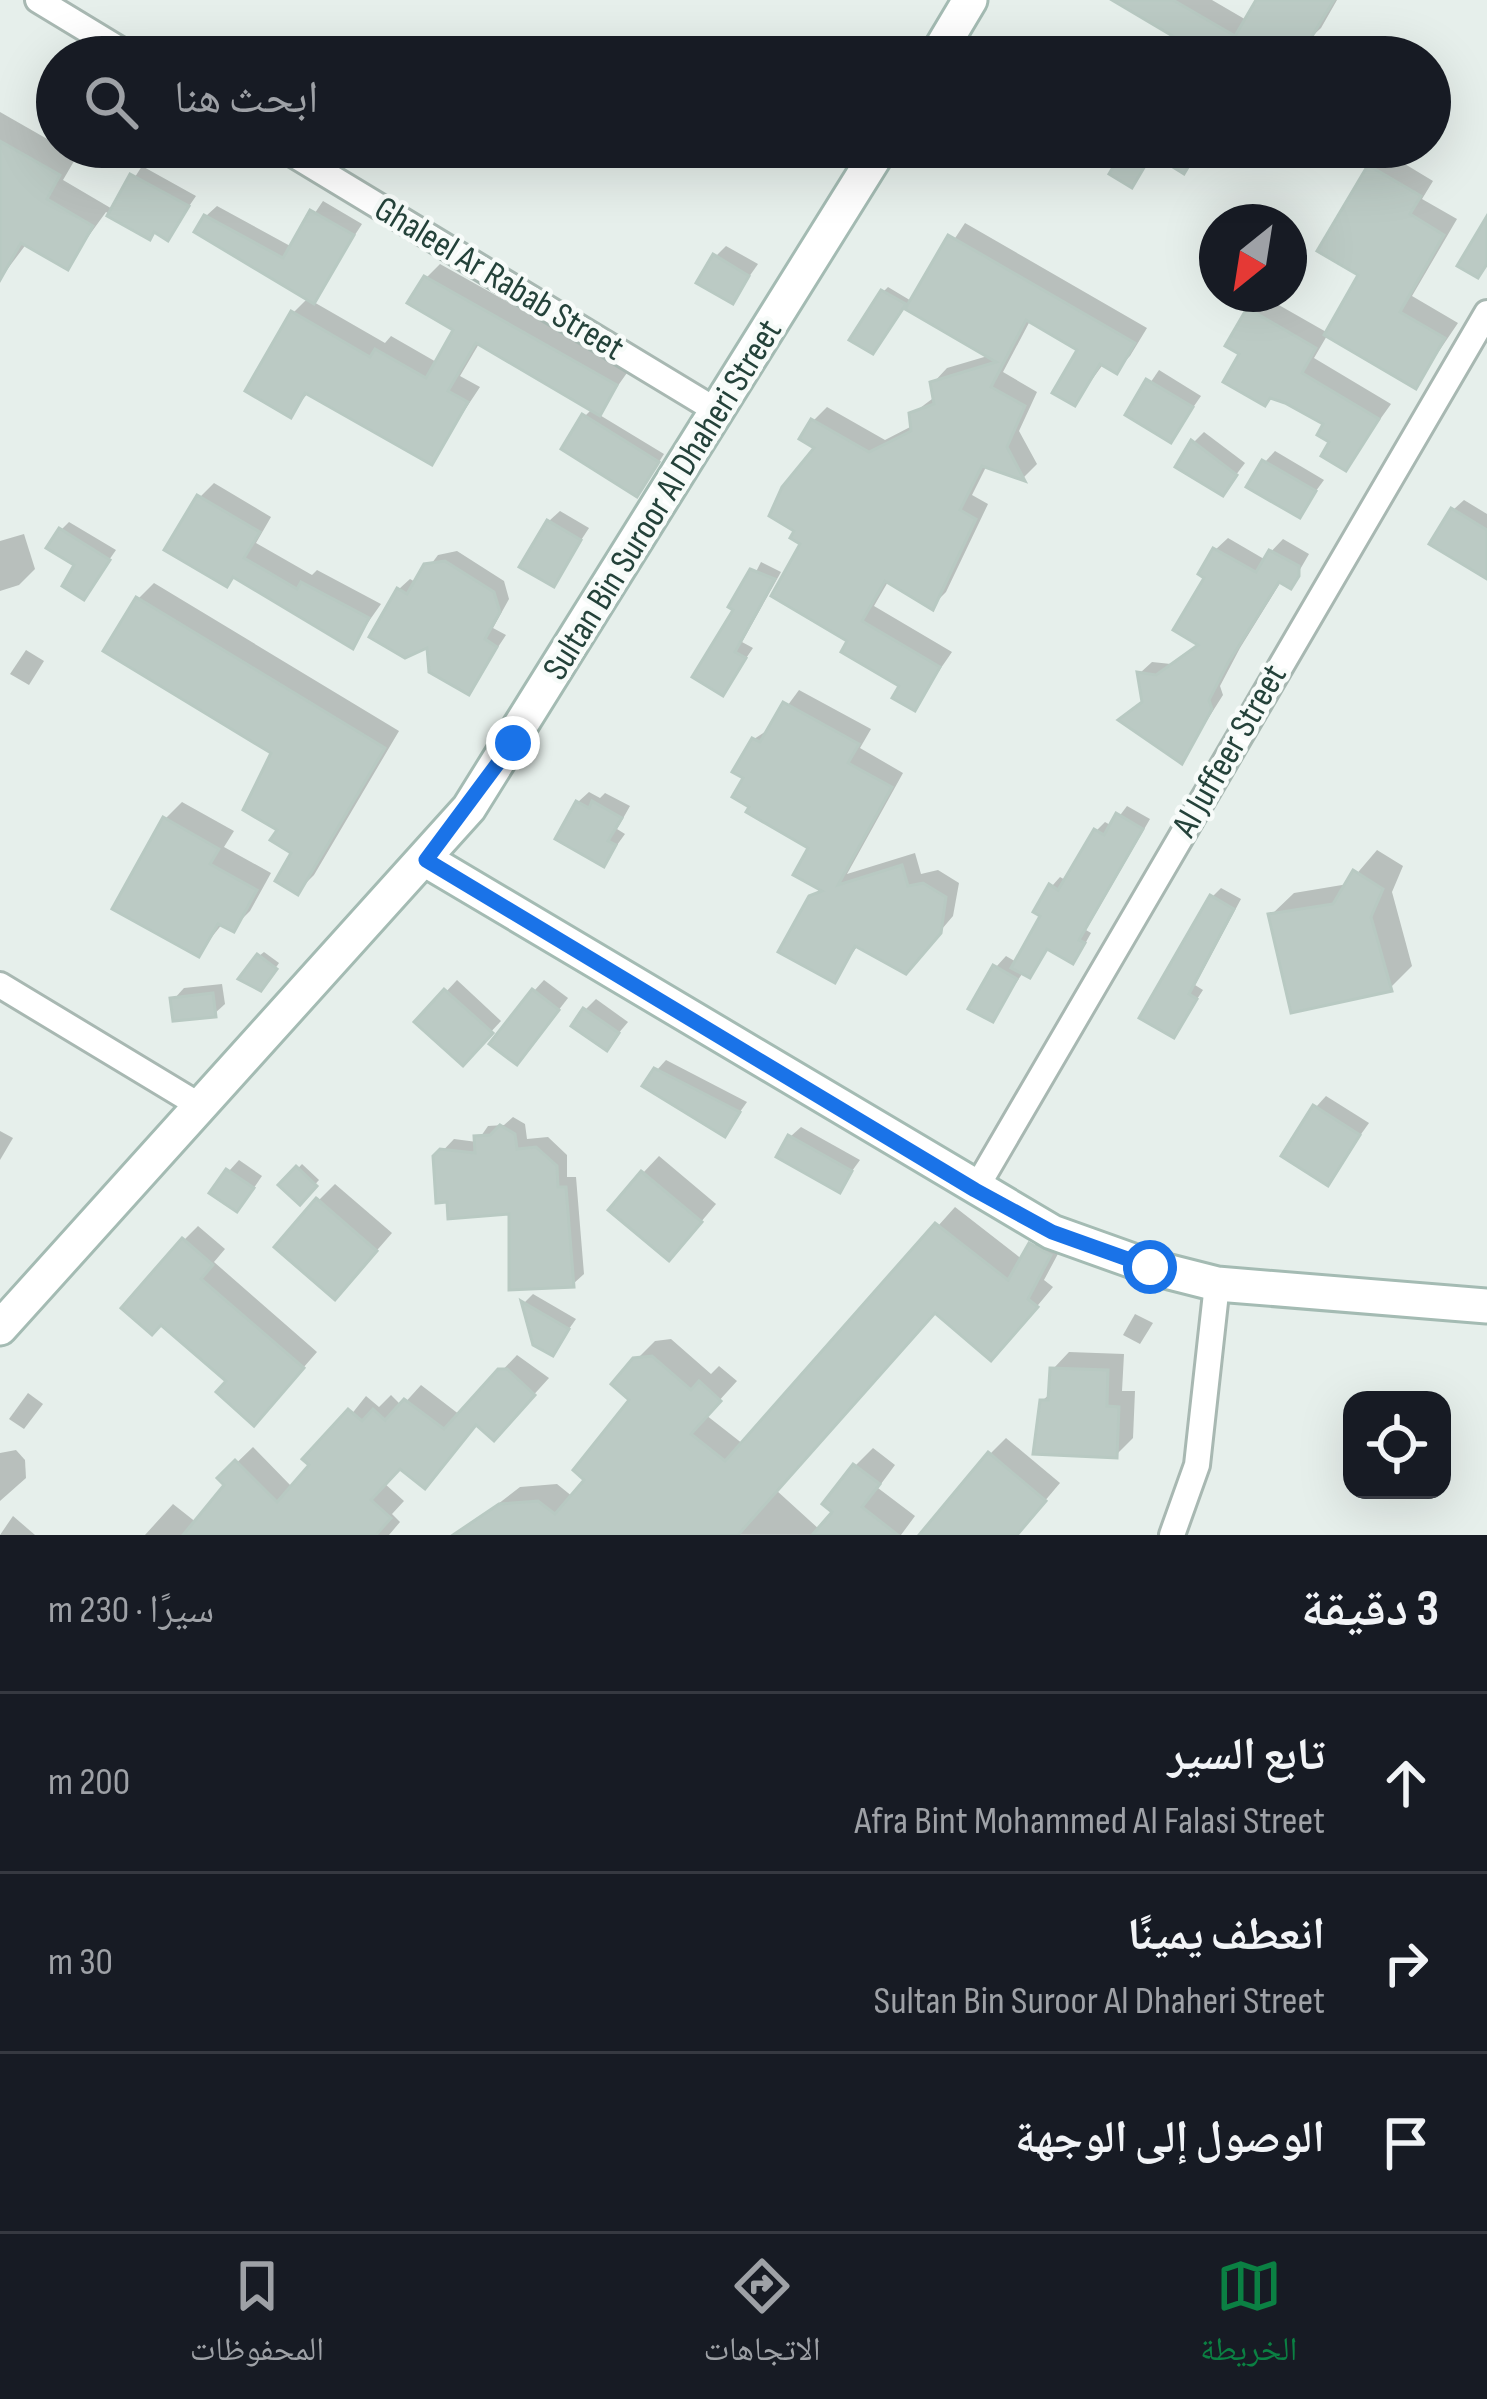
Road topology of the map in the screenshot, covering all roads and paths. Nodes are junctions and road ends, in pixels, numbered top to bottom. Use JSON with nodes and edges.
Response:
{"nodes":[{"id":1,"x":38,"y":0,"type":"edge"},
{"id":2,"x":970,"y":0,"type":"edge"},
{"id":3,"x":97,"y":36,"type":"edge"},
{"id":4,"x":949,"y":36,"type":"edge"},
{"id":5,"x":316,"y":168,"type":"edge"},
{"id":6,"x":868,"y":168,"type":"edge"},
{"id":7,"x":1487,"y":313,"type":"edge"},
{"id":8,"x":717,"y":411,"type":"junction"},
{"id":9,"x":426,"y":860,"type":"junction"},
{"id":10,"x":0,"y":985,"type":"edge"},
{"id":11,"x":202,"y":1107,"type":"junction"},
{"id":12,"x":975,"y":1190,"type":"junction"},
{"id":13,"x":1217,"y":1284,"type":"junction"},
{"id":14,"x":1487,"y":1306,"type":"edge"},
{"id":15,"x":0,"y":1328,"type":"edge"},
{"id":16,"x":1172,"y":1535,"type":"edge"}],
"edges":[{"from":1,"to":3,"type":"street"},
{"from":2,"to":4,"type":"street"},
{"from":5,"to":8,"type":"street","name":"Ghaleel Ar Rabab Street"},
{"from":6,"to":8,"type":"street","name":"Sultan Bin Suroor Al Dhaheri Street"},
{"from":7,"to":12,"type":"street","name":"Al Juffeer Street"},
{"from":8,"to":9,"type":"street","name":"Sultan Bin Suroor Al Dhaheri Street"},
{"from":9,"to":11,"type":"street","name":"Sultan Bin Suroor Al Dhaheri Street"},
{"from":9,"to":12,"type":"street"},
{"from":10,"to":11,"type":"street"},
{"from":11,"to":15,"type":"street","name":"Sultan Bin Suroor Al Dhaheri Street"},
{"from":12,"to":13,"type":"street"},
{"from":13,"to":14,"type":"street"},
{"from":13,"to":16,"type":"street"}]}
